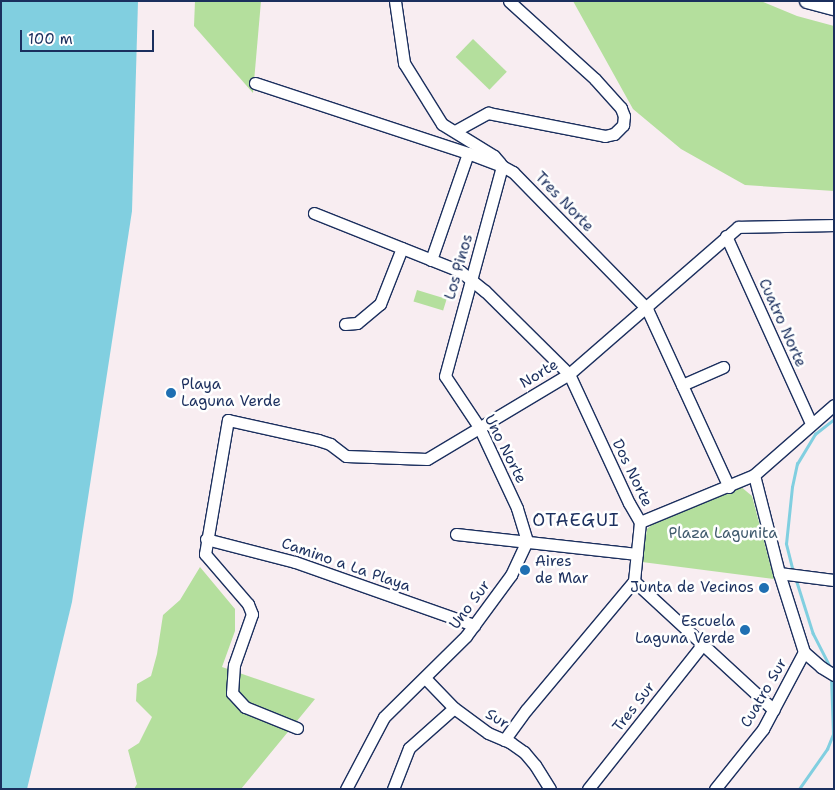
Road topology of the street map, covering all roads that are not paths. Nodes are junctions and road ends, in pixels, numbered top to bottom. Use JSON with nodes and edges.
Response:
{"nodes":[{"id":1,"x":395,"y":1,"type":"edge"},
{"id":2,"x":509,"y":1,"type":"edge"},
{"id":3,"x":807,"y":1,"type":"edge"},
{"id":4,"x":834,"y":8,"type":"edge"},
{"id":5,"x":255,"y":82,"type":"dead end"},
{"id":6,"x":454,"y":131,"type":"junction"},
{"id":7,"x":468,"y":153,"type":"junction"},
{"id":8,"x":502,"y":166,"type":"junction"},
{"id":9,"x":314,"y":214,"type":"dead end"},
{"id":10,"x":834,"y":225,"type":"edge"},
{"id":11,"x":726,"y":236,"type":"junction"},
{"id":12,"x":402,"y":248,"type":"junction"},
{"id":13,"x":431,"y":260,"type":"junction"},
{"id":14,"x":471,"y":280,"type":"junction"},
{"id":15,"x":646,"y":309,"type":"junction"},
{"id":16,"x":345,"y":324,"type":"dead end"},
{"id":17,"x":723,"y":367,"type":"dead end"},
{"id":18,"x":569,"y":374,"type":"junction"},
{"id":19,"x":445,"y":376,"type":"joint"},
{"id":20,"x":682,"y":384,"type":"junction"},
{"id":21,"x":834,"y":405,"type":"edge"},
{"id":22,"x":811,"y":423,"type":"junction"},
{"id":23,"x":479,"y":427,"type":"junction"},
{"id":24,"x":754,"y":475,"type":"junction"},
{"id":25,"x":729,"y":486,"type":"junction"},
{"id":26,"x":640,"y":522,"type":"junction"},
{"id":27,"x":456,"y":534,"type":"dead end"},
{"id":28,"x":206,"y":539,"type":"junction"},
{"id":29,"x":527,"y":541,"type":"junction"},
{"id":30,"x":637,"y":554,"type":"junction"},
{"id":31,"x":779,"y":573,"type":"junction"},
{"id":32,"x":834,"y":580,"type":"edge"},
{"id":33,"x":634,"y":581,"type":"junction"},
{"id":34,"x":474,"y":625,"type":"junction"},
{"id":35,"x":703,"y":644,"type":"junction"},
{"id":36,"x":804,"y":652,"type":"junction"},
{"id":37,"x":834,"y":674,"type":"edge"},
{"id":38,"x":425,"y":678,"type":"junction"},
{"id":39,"x":454,"y":708,"type":"junction"},
{"id":40,"x":774,"y":710,"type":"junction"},
{"id":41,"x":297,"y":728,"type":"dead end"},
{"id":42,"x":504,"y":740,"type":"junction"},
{"id":43,"x":346,"y":789,"type":"edge"},
{"id":44,"x":393,"y":789,"type":"edge"},
{"id":45,"x":550,"y":789,"type":"edge"},
{"id":46,"x":588,"y":789,"type":"edge"},
{"id":47,"x":715,"y":789,"type":"edge"}],
"edges":[{"from":1,"to":6,"type":"street"},
{"from":2,"to":6,"type":"street"},
{"from":3,"to":4,"type":"main road"},
{"from":5,"to":7,"type":"street","name":"Tres Norte"},
{"from":6,"to":8,"type":"street"},
{"from":7,"to":8,"type":"street","name":"Tres Norte"},
{"from":7,"to":13,"type":"street"},
{"from":8,"to":14,"type":"street","name":"Los Pinos"},
{"from":8,"to":15,"type":"street","name":"Tres Norte"},
{"from":9,"to":12,"type":"street","name":"Dos Norte"},
{"from":10,"to":11,"type":"street","name":"Norte"},
{"from":11,"to":15,"type":"street","name":"Norte"},
{"from":11,"to":22,"type":"street","name":"Cuatro Norte"},
{"from":12,"to":13,"type":"street","name":"Dos Norte"},
{"from":12,"to":16,"type":"street"},
{"from":13,"to":14,"type":"street","name":"Dos Norte"},
{"from":14,"to":18,"type":"street","name":"Dos Norte"},
{"from":14,"to":19,"type":"street","name":"Los Pinos"},
{"from":15,"to":18,"type":"street","name":"Norte"},
{"from":15,"to":20,"type":"street","name":"Tres Norte"},
{"from":17,"to":20,"type":"street"},
{"from":18,"to":23,"type":"street","name":"Norte"},
{"from":18,"to":26,"type":"street","name":"Dos Norte"},
{"from":19,"to":23,"type":"street","name":"Uno Norte"},
{"from":20,"to":25,"type":"street","name":"Tres Norte"},
{"from":21,"to":22,"type":"street"},
{"from":22,"to":24,"type":"street"},
{"from":23,"to":28,"type":"street","name":"Norte"},
{"from":23,"to":29,"type":"street","name":"Uno Norte"},
{"from":24,"to":25,"type":"street"},
{"from":24,"to":31,"type":"street"},
{"from":25,"to":26,"type":"street"},
{"from":26,"to":30,"type":"street","name":"Dos Norte"},
{"from":27,"to":29,"type":"street"},
{"from":28,"to":34,"type":"street","name":"Camino a La Playa"},
{"from":28,"to":41,"type":"street"},
{"from":29,"to":30,"type":"street"},
{"from":29,"to":34,"type":"street","name":"Uno Sur"},
{"from":30,"to":33,"type":"street","name":"Dos Norte"},
{"from":31,"to":32,"type":"street"},
{"from":31,"to":36,"type":"street","name":"Cuatro Sur"},
{"from":33,"to":35,"type":"street"},
{"from":33,"to":42,"type":"street"},
{"from":34,"to":38,"type":"street","name":"Uno Sur"},
{"from":35,"to":40,"type":"street"},
{"from":35,"to":46,"type":"street","name":"Tres Sur"},
{"from":36,"to":37,"type":"street"},
{"from":36,"to":40,"type":"street","name":"Cuatro Sur"},
{"from":38,"to":39,"type":"street","name":"Sur"},
{"from":38,"to":43,"type":"street","name":"Uno Sur"},
{"from":39,"to":42,"type":"street","name":"Sur"},
{"from":39,"to":44,"type":"street"},
{"from":40,"to":47,"type":"street","name":"Cuatro Sur"},
{"from":42,"to":45,"type":"street","name":"Sur"}]}
